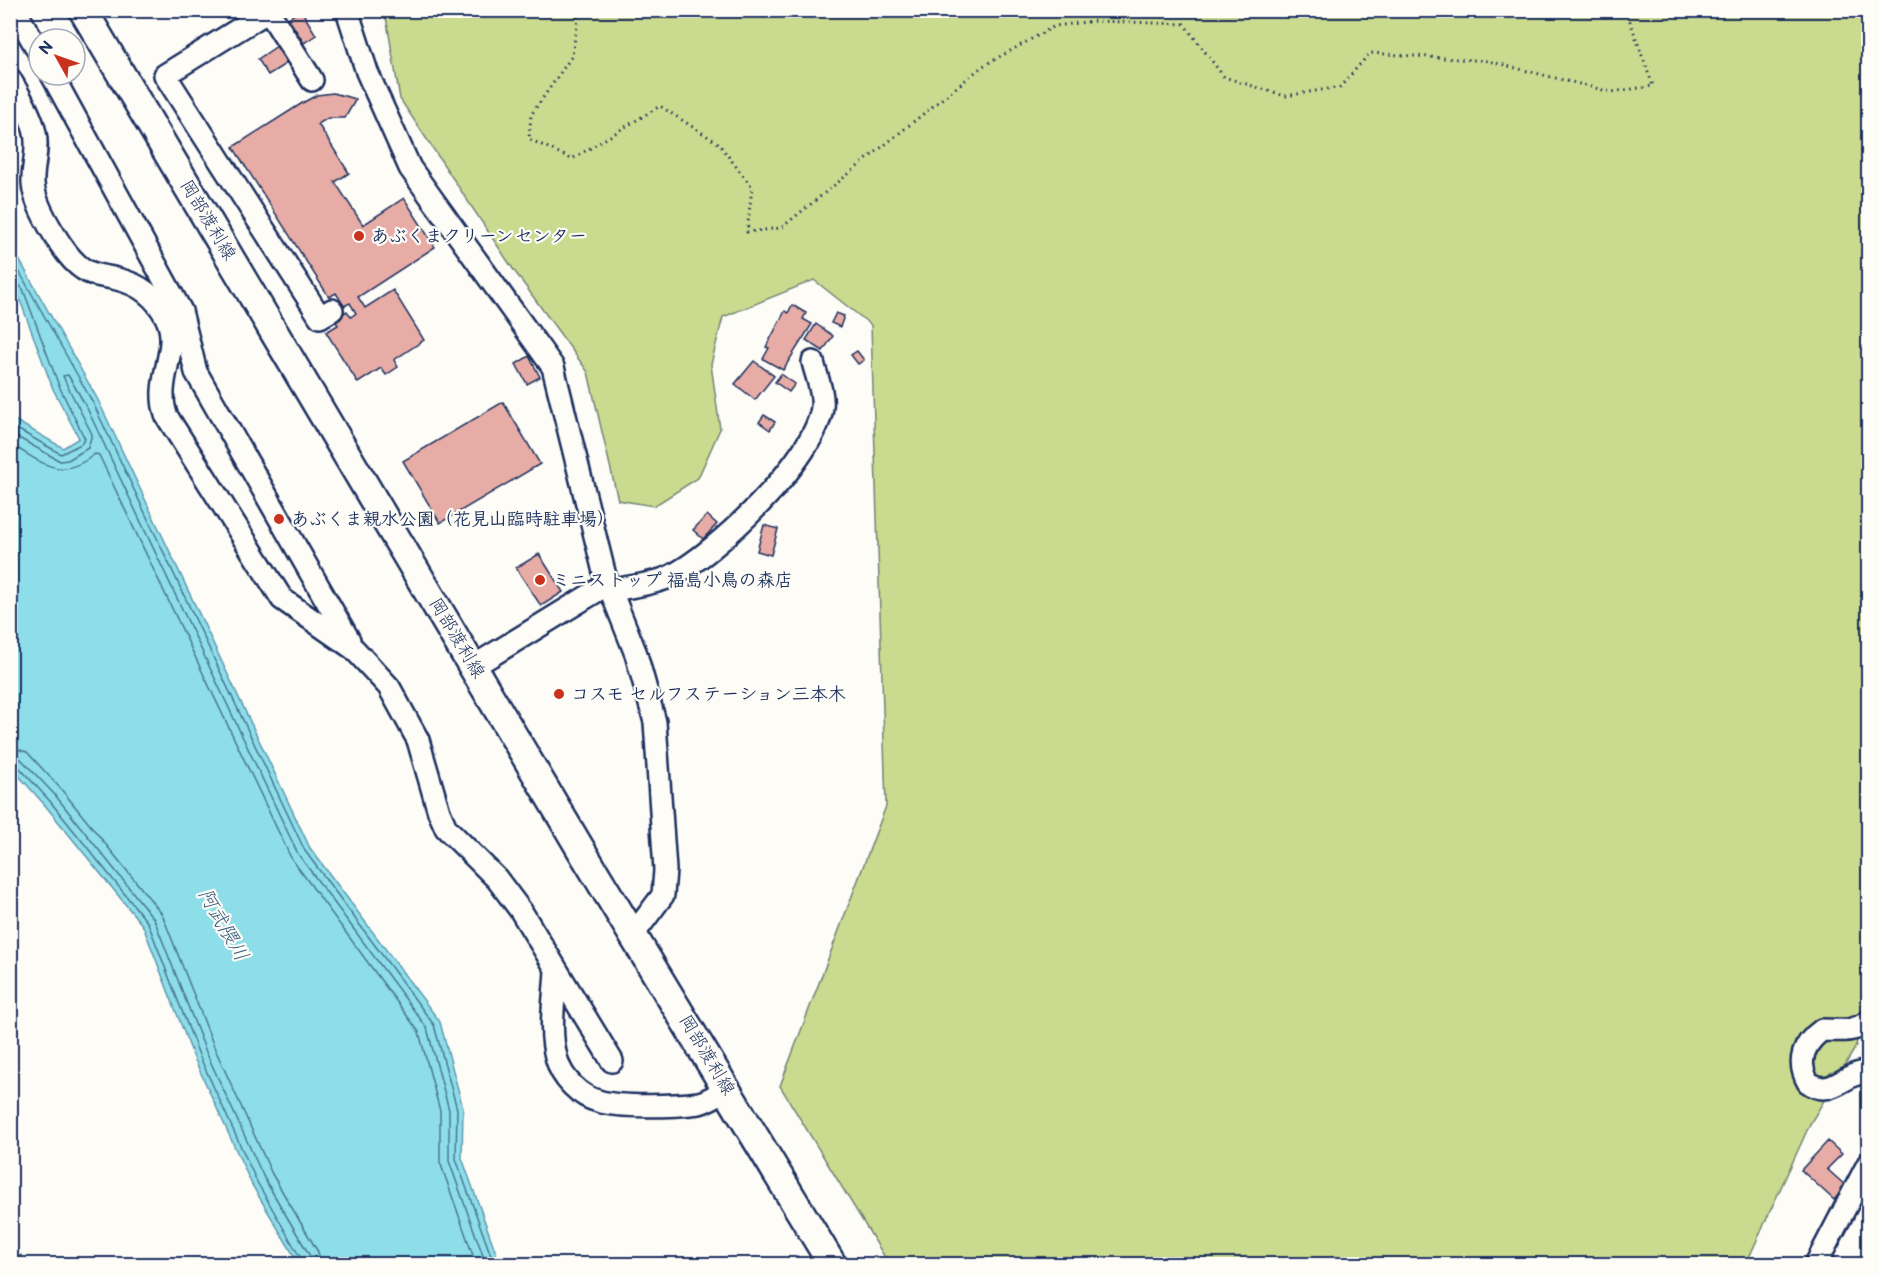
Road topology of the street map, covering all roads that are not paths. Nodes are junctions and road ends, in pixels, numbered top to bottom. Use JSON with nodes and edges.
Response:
{"nodes":[{"id":1,"x":83,"y":10,"type":"edge"},
{"id":2,"x":347,"y":10,"type":"edge"},
{"id":3,"x":269,"y":11,"type":"edge"},
{"id":4,"x":14,"y":14,"type":"edge"},
{"id":5,"x":27,"y":34,"type":"edge"},
{"id":6,"x":10,"y":79,"type":"edge"},
{"id":7,"x":312,"y":80,"type":"dead end"},
{"id":8,"x":59,"y":87,"type":"edge"},
{"id":9,"x":332,"y":310,"type":"dead end"},
{"id":10,"x":813,"y":362,"type":"dead end"},
{"id":11,"x":610,"y":587,"type":"junction"},
{"id":12,"x":354,"y":649,"type":"junction"},
{"id":13,"x":474,"y":666,"type":"junction"},
{"id":14,"x":633,"y":935,"type":"junction"},
{"id":15,"x":556,"y":969,"type":"junction"},
{"id":16,"x":1869,"y":1022,"type":"edge"},
{"id":17,"x":612,"y":1061,"type":"dead end"},
{"id":18,"x":1869,"y":1072,"type":"edge"},
{"id":19,"x":728,"y":1089,"type":"junction"},
{"id":20,"x":1869,"y":1164,"type":"edge"},
{"id":21,"x":832,"y":1264,"type":"edge"},
{"id":22,"x":1816,"y":1264,"type":"edge"}],
"edges":[{"from":1,"to":13,"type":"main road","name":"岡部渡利線"},
{"from":2,"to":11,"type":"street"},
{"from":3,"to":7,"type":"street"},
{"from":3,"to":9,"type":"street"},
{"from":4,"to":5,"type":"street"},
{"from":6,"to":12,"type":"street"},
{"from":8,"to":12,"type":"street"},
{"from":10,"to":11,"type":"street"},
{"from":11,"to":13,"type":"street"},
{"from":11,"to":14,"type":"street"},
{"from":12,"to":15,"type":"street"},
{"from":13,"to":14,"type":"main road","name":"岡部渡利線"},
{"from":14,"to":19,"type":"main road","name":"岡部渡利線"},
{"from":15,"to":17,"type":"street"},
{"from":15,"to":19,"type":"street"},
{"from":16,"to":18,"type":"street"},
{"from":19,"to":21,"type":"main road","name":"岡部渡利線"},
{"from":20,"to":22,"type":"street"}]}
